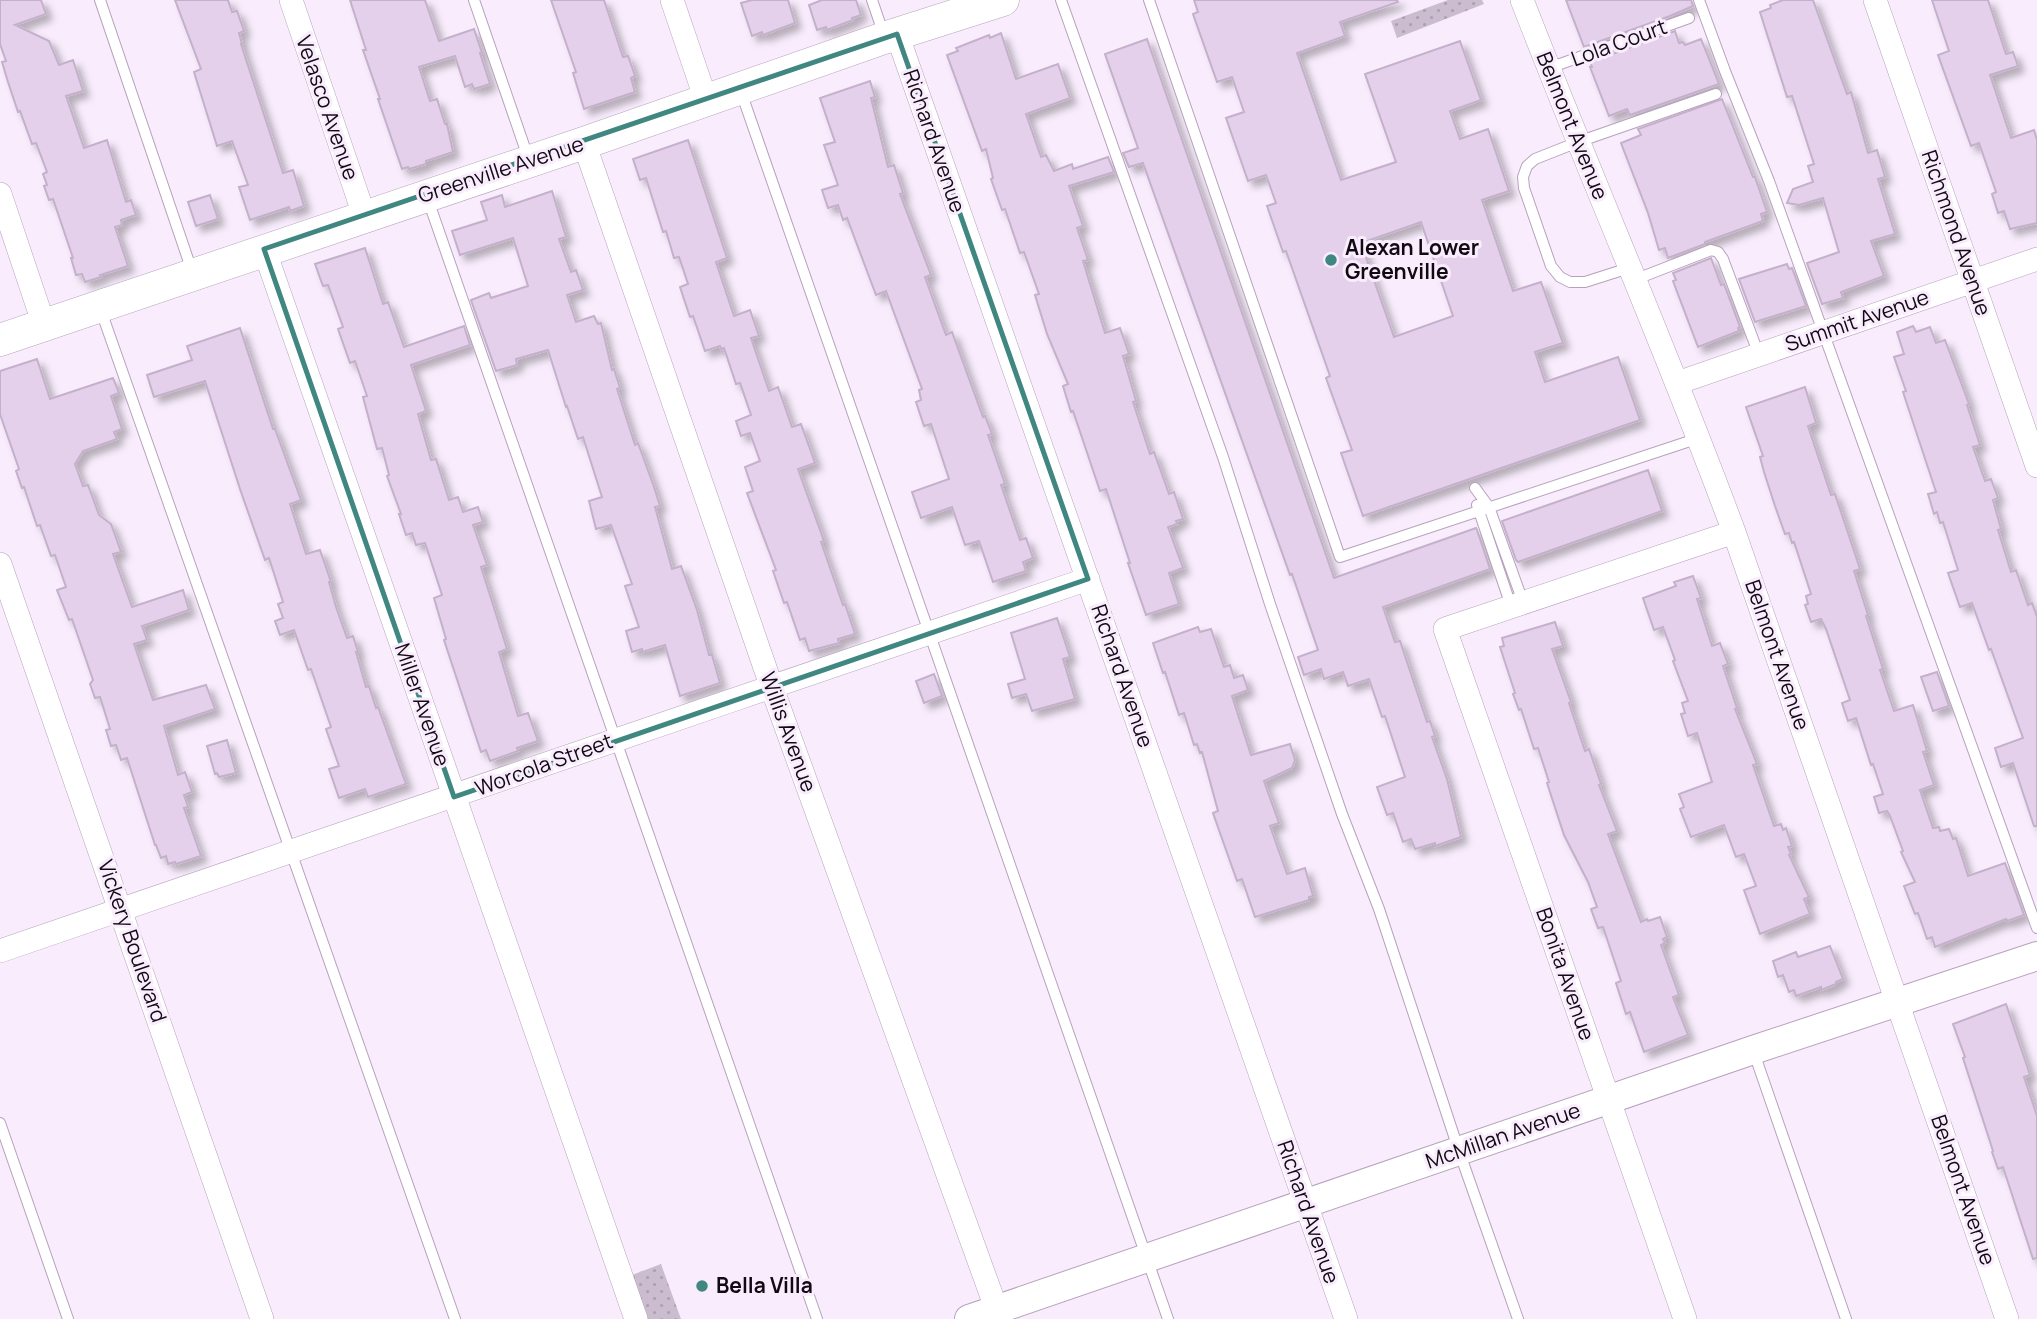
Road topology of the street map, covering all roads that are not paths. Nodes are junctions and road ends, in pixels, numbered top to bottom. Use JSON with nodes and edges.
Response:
{"nodes":[{"id":1,"x":100,"y":0,"type":"edge"},
{"id":2,"x":290,"y":0,"type":"edge"},
{"id":3,"x":474,"y":0,"type":"edge"},
{"id":4,"x":672,"y":0,"type":"edge"},
{"id":5,"x":872,"y":0,"type":"edge"},
{"id":6,"x":1003,"y":0,"type":"edge"},
{"id":7,"x":1061,"y":0,"type":"edge"},
{"id":8,"x":1149,"y":0,"type":"edge"},
{"id":9,"x":1522,"y":0,"type":"edge"},
{"id":10,"x":1699,"y":0,"type":"edge"},
{"id":11,"x":1875,"y":0,"type":"edge"},
{"id":12,"x":1689,"y":18,"type":"dead end"},
{"id":13,"x":891,"y":36,"type":"junction"},
{"id":14,"x":1549,"y":68,"type":"junction"},
{"id":15,"x":740,"y":88,"type":"junction"},
{"id":16,"x":1716,"y":94,"type":"dead end"},
{"id":17,"x":706,"y":100,"type":"junction"},
{"id":18,"x":1578,"y":142,"type":"junction"},
{"id":19,"x":584,"y":143,"type":"junction"},
{"id":20,"x":529,"y":160,"type":"junction"},
{"id":21,"x":0,"y":194,"type":"edge"},
{"id":22,"x":426,"y":195,"type":"junction"},
{"id":23,"x":364,"y":215,"type":"junction"},
{"id":24,"x":264,"y":249,"type":"junction"},
{"id":25,"x":2037,"y":259,"type":"edge"},
{"id":26,"x":192,"y":274,"type":"junction"},
{"id":27,"x":1631,"y":274,"type":"junction"},
{"id":28,"x":1972,"y":281,"type":"junction"},
{"id":29,"x":100,"y":305,"type":"junction"},
{"id":30,"x":44,"y":325,"type":"junction"},
{"id":31,"x":1824,"y":332,"type":"junction"},
{"id":32,"x":0,"y":340,"type":"edge"},
{"id":33,"x":1759,"y":355,"type":"junction"},
{"id":34,"x":1677,"y":383,"type":"junction"},
{"id":35,"x":1699,"y":438,"type":"junction"},
{"id":36,"x":2037,"y":466,"type":"edge"},
{"id":37,"x":1489,"y":507,"type":"junction"},
{"id":38,"x":1478,"y":511,"type":"junction"},
{"id":39,"x":1734,"y":532,"type":"junction"},
{"id":40,"x":0,"y":564,"type":"edge"},
{"id":41,"x":1088,"y":579,"type":"junction"},
{"id":42,"x":1517,"y":604,"type":"junction"},
{"id":43,"x":929,"y":633,"type":"junction"},
{"id":44,"x":772,"y":688,"type":"junction"},
{"id":45,"x":616,"y":738,"type":"junction"},
{"id":46,"x":454,"y":797,"type":"junction"},
{"id":47,"x":293,"y":852,"type":"junction"},
{"id":48,"x":121,"y":910,"type":"junction"},
{"id":49,"x":2037,"y":928,"type":"edge"},
{"id":50,"x":0,"y":951,"type":"edge"},
{"id":51,"x":2037,"y":956,"type":"edge"},
{"id":52,"x":1898,"y":1002,"type":"junction"},
{"id":53,"x":1753,"y":1050,"type":"junction"},
{"id":54,"x":1609,"y":1100,"type":"junction"},
{"id":55,"x":0,"y":1124,"type":"edge"},
{"id":56,"x":1459,"y":1151,"type":"junction"},
{"id":57,"x":1306,"y":1204,"type":"junction"},
{"id":58,"x":1146,"y":1258,"type":"junction"},
{"id":59,"x":998,"y":1314,"type":"edge"},
{"id":60,"x":68,"y":1319,"type":"edge"},
{"id":61,"x":262,"y":1319,"type":"edge"},
{"id":62,"x":456,"y":1319,"type":"edge"},
{"id":63,"x":636,"y":1319,"type":"edge"},
{"id":64,"x":817,"y":1319,"type":"edge"},
{"id":65,"x":969,"y":1319,"type":"edge"},
{"id":66,"x":1168,"y":1319,"type":"edge"},
{"id":67,"x":1346,"y":1319,"type":"edge"},
{"id":68,"x":1518,"y":1319,"type":"edge"},
{"id":69,"x":1685,"y":1319,"type":"edge"},
{"id":70,"x":1846,"y":1319,"type":"edge"},
{"id":71,"x":2007,"y":1319,"type":"edge"}],
"edges":[{"from":1,"to":26,"type":"lane"},
{"from":2,"to":23,"type":"street","name":"Velasco Avenue"},
{"from":3,"to":20,"type":"lane"},
{"from":4,"to":17,"type":"street"},
{"from":5,"to":13,"type":"lane"},
{"from":6,"to":13,"type":"main road","name":"Greenville Avenue"},
{"from":7,"to":56,"type":"lane"},
{"from":8,"to":38,"type":"lane"},
{"from":9,"to":14,"type":"street","name":"Belmont Avenue"},
{"from":10,"to":31,"type":"lane"},
{"from":11,"to":28,"type":"street","name":"Richmond Avenue"},
{"from":12,"to":14,"type":"lane","name":"Lola Court"},
{"from":13,"to":15,"type":"main road","name":"Greenville Avenue"},
{"from":13,"to":41,"type":"street","name":"Richard Avenue"},
{"from":14,"to":18,"type":"street","name":"Belmont Avenue"},
{"from":15,"to":17,"type":"main road","name":"Greenville Avenue"},
{"from":15,"to":43,"type":"lane"},
{"from":16,"to":18,"type":"lane"},
{"from":17,"to":19,"type":"main road","name":"Greenville Avenue"},
{"from":18,"to":27,"type":"street","name":"Belmont Avenue"},
{"from":18,"to":27,"type":"lane"},
{"from":19,"to":20,"type":"main road","name":"Greenville Avenue"},
{"from":19,"to":44,"type":"street","name":"Willis Avenue"},
{"from":20,"to":22,"type":"main road","name":"Greenville Avenue"},
{"from":21,"to":30,"type":"street"},
{"from":22,"to":23,"type":"main road","name":"Greenville Avenue"},
{"from":22,"to":45,"type":"lane"},
{"from":23,"to":24,"type":"main road","name":"Greenville Avenue"},
{"from":24,"to":26,"type":"main road","name":"Greenville Avenue"},
{"from":24,"to":46,"type":"street","name":"Miller Avenue"},
{"from":25,"to":28,"type":"street","name":"Summit Avenue"},
{"from":26,"to":29,"type":"main road","name":"Greenville Avenue"},
{"from":27,"to":33,"type":"lane"},
{"from":27,"to":34,"type":"street","name":"Belmont Avenue"},
{"from":28,"to":31,"type":"street","name":"Summit Avenue"},
{"from":28,"to":36,"type":"street","name":"Richmond Avenue"},
{"from":29,"to":30,"type":"main road","name":"Greenville Avenue"},
{"from":29,"to":47,"type":"lane"},
{"from":30,"to":32,"type":"main road","name":"Greenville Avenue"},
{"from":31,"to":33,"type":"street","name":"Summit Avenue"},
{"from":31,"to":49,"type":"lane"},
{"from":33,"to":34,"type":"street","name":"Summit Avenue"},
{"from":34,"to":35,"type":"street","name":"Belmont Avenue"},
{"from":35,"to":37,"type":"lane"},
{"from":35,"to":39,"type":"street","name":"Belmont Avenue"},
{"from":37,"to":38,"type":"lane"},
{"from":37,"to":38,"type":"lane"},
{"from":37,"to":42,"type":"lane"},
{"from":38,"to":42,"type":"lane"},
{"from":39,"to":42,"type":"street"},
{"from":39,"to":52,"type":"street","name":"Belmont Avenue"},
{"from":40,"to":48,"type":"street","name":"Vickery Boulevard"},
{"from":41,"to":43,"type":"street","name":"Worcola Street"},
{"from":41,"to":57,"type":"street","name":"Richard Avenue"},
{"from":42,"to":54,"type":"street","name":"Bonita Avenue"},
{"from":43,"to":44,"type":"street","name":"Worcola Street"},
{"from":43,"to":58,"type":"lane"},
{"from":44,"to":45,"type":"street","name":"Worcola Street"},
{"from":44,"to":59,"type":"street","name":"Willis Avenue"},
{"from":45,"to":46,"type":"street","name":"Worcola Street"},
{"from":45,"to":64,"type":"lane"},
{"from":46,"to":47,"type":"street","name":"Worcola Street"},
{"from":46,"to":63,"type":"street","name":"Miller Avenue"},
{"from":47,"to":48,"type":"street","name":"Worcola Street"},
{"from":47,"to":62,"type":"lane"},
{"from":48,"to":50,"type":"street","name":"Worcola Street"},
{"from":48,"to":61,"type":"street","name":"Vickery Boulevard"},
{"from":51,"to":52,"type":"street","name":"McMillan Avenue"},
{"from":52,"to":53,"type":"street","name":"McMillan Avenue"},
{"from":52,"to":71,"type":"street","name":"Belmont Avenue"},
{"from":53,"to":54,"type":"street","name":"McMillan Avenue"},
{"from":53,"to":70,"type":"lane"},
{"from":54,"to":56,"type":"street","name":"McMillan Avenue"},
{"from":54,"to":69,"type":"street","name":"Bonita Avenue"},
{"from":55,"to":60,"type":"lane"},
{"from":56,"to":57,"type":"street","name":"McMillan Avenue"},
{"from":56,"to":68,"type":"lane"},
{"from":57,"to":58,"type":"street","name":"McMillan Avenue"},
{"from":57,"to":67,"type":"street","name":"Richard Avenue"},
{"from":58,"to":59,"type":"street","name":"McMillan Avenue"},
{"from":58,"to":66,"type":"lane"},
{"from":59,"to":65,"type":"street","name":"McMillan Avenue"}]}
